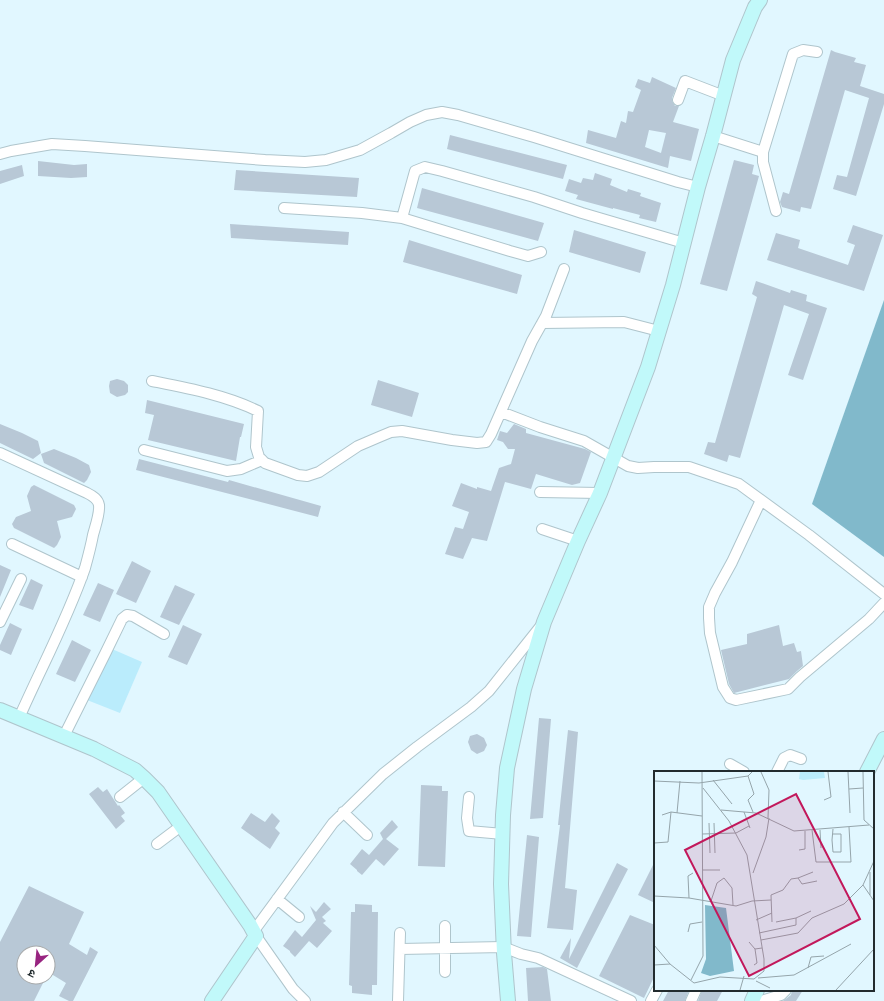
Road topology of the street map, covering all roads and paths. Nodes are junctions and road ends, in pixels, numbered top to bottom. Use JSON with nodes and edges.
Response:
{"nodes":[{"id":1,"x":760,"y":0,"type":"edge"},
{"id":2,"x":818,"y":52,"type":"dead end"},
{"id":3,"x":724,"y":96,"type":"junction"},
{"id":4,"x":678,"y":100,"type":"dead end"},
{"id":5,"x":713,"y":136,"type":"junction"},
{"id":6,"x":763,"y":152,"type":"junction"},
{"id":7,"x":0,"y":154,"type":"edge"},
{"id":8,"x":698,"y":187,"type":"junction"},
{"id":9,"x":284,"y":208,"type":"dead end"},
{"id":10,"x":776,"y":211,"type":"dead end"},
{"id":11,"x":402,"y":218,"type":"junction"},
{"id":12,"x":684,"y":242,"type":"junction"},
{"id":13,"x":541,"y":252,"type":"dead end"},
{"id":14,"x":564,"y":269,"type":"dead end"},
{"id":15,"x":542,"y":324,"type":"junction"},
{"id":16,"x":659,"y":331,"type":"junction"},
{"id":17,"x":152,"y":381,"type":"dead end"},
{"id":18,"x":501,"y":412,"type":"junction"},
{"id":19,"x":144,"y":450,"type":"dead end"},
{"id":20,"x":0,"y":453,"type":"edge"},
{"id":21,"x":613,"y":458,"type":"junction"},
{"id":22,"x":262,"y":460,"type":"junction"},
{"id":23,"x":540,"y":492,"type":"dead end"},
{"id":24,"x":600,"y":493,"type":"junction"},
{"id":25,"x":761,"y":500,"type":"junction"},
{"id":26,"x":542,"y":529,"type":"dead end"},
{"id":27,"x":578,"y":541,"type":"junction"},
{"id":28,"x":12,"y":544,"type":"dead end"},
{"id":29,"x":82,"y":577,"type":"junction"},
{"id":30,"x":21,"y":579,"type":"dead end"},
{"id":31,"x":884,"y":594,"type":"edge"},
{"id":32,"x":884,"y":603,"type":"edge"},
{"id":33,"x":0,"y":622,"type":"edge"},
{"id":34,"x":544,"y":622,"type":"junction"},
{"id":35,"x":164,"y":634,"type":"dead end"},
{"id":36,"x":0,"y":710,"type":"edge"},
{"id":37,"x":19,"y":718,"type":"junction"},
{"id":38,"x":64,"y":736,"type":"junction"},
{"id":39,"x":884,"y":738,"type":"edge"},
{"id":40,"x":801,"y":759,"type":"dead end"},
{"id":41,"x":730,"y":764,"type":"dead end"},
{"id":42,"x":742,"y":771,"type":"edge"},
{"id":43,"x":778,"y":771,"type":"edge"},
{"id":44,"x":868,"y":771,"type":"edge"},
{"id":45,"x":144,"y":778,"type":"junction"},
{"id":46,"x":120,"y":797,"type":"dead end"},
{"id":47,"x":469,"y":797,"type":"dead end"},
{"id":48,"x":343,"y":812,"type":"junction"},
{"id":49,"x":181,"y":826,"type":"junction"},
{"id":50,"x":503,"y":834,"type":"junction"},
{"id":51,"x":367,"y":835,"type":"dead end"},
{"id":52,"x":157,"y":844,"type":"dead end"},
{"id":53,"x":277,"y":899,"type":"junction"},
{"id":54,"x":299,"y":917,"type":"dead end"},
{"id":55,"x":445,"y":926,"type":"dead end"},
{"id":56,"x":400,"y":933,"type":"dead end"},
{"id":57,"x":254,"y":934,"type":"junction"},
{"id":58,"x":503,"y":947,"type":"junction"},
{"id":59,"x":445,"y":948,"type":"junction"},
{"id":60,"x":400,"y":949,"type":"junction"},
{"id":61,"x":445,"y":972,"type":"dead end"},
{"id":62,"x":656,"y":991,"type":"edge"},
{"id":63,"x":696,"y":991,"type":"edge"},
{"id":64,"x":757,"y":991,"type":"edge"},
{"id":65,"x":785,"y":991,"type":"edge"},
{"id":66,"x":212,"y":1001,"type":"edge"},
{"id":67,"x":305,"y":1001,"type":"edge"},
{"id":68,"x":398,"y":1001,"type":"edge"},
{"id":69,"x":508,"y":1001,"type":"edge"},
{"id":70,"x":631,"y":1001,"type":"edge"},
{"id":71,"x":651,"y":1001,"type":"edge"},
{"id":72,"x":691,"y":1001,"type":"edge"},
{"id":73,"x":752,"y":1001,"type":"edge"},
{"id":74,"x":761,"y":1001,"type":"edge"}],
"edges":[{"from":1,"to":3,"type":"street"},
{"from":2,"to":6,"type":"street"},
{"from":3,"to":4,"type":"street"},
{"from":3,"to":5,"type":"street"},
{"from":5,"to":6,"type":"street"},
{"from":5,"to":8,"type":"street"},
{"from":6,"to":10,"type":"street"},
{"from":7,"to":8,"type":"street"},
{"from":8,"to":12,"type":"street"},
{"from":9,"to":11,"type":"street"},
{"from":11,"to":12,"type":"street"},
{"from":11,"to":13,"type":"street"},
{"from":12,"to":16,"type":"street"},
{"from":14,"to":15,"type":"street"},
{"from":15,"to":16,"type":"street"},
{"from":15,"to":18,"type":"street"},
{"from":16,"to":21,"type":"street"},
{"from":17,"to":22,"type":"street"},
{"from":18,"to":21,"type":"street"},
{"from":18,"to":22,"type":"street"},
{"from":19,"to":22,"type":"street"},
{"from":20,"to":29,"type":"street"},
{"from":21,"to":24,"type":"street"},
{"from":21,"to":25,"type":"street"},
{"from":23,"to":24,"type":"street"},
{"from":24,"to":27,"type":"street"},
{"from":25,"to":31,"type":"street"},
{"from":25,"to":32,"type":"street"},
{"from":26,"to":27,"type":"street"},
{"from":27,"to":34,"type":"street"},
{"from":28,"to":29,"type":"street"},
{"from":29,"to":37,"type":"street"},
{"from":30,"to":33,"type":"street"},
{"from":34,"to":48,"type":"street"},
{"from":34,"to":50,"type":"street"},
{"from":35,"to":38,"type":"street"},
{"from":36,"to":37,"type":"street"},
{"from":37,"to":38,"type":"street"},
{"from":38,"to":45,"type":"street"},
{"from":39,"to":44,"type":"street"},
{"from":40,"to":43,"type":"street"},
{"from":41,"to":42,"type":"street"},
{"from":45,"to":46,"type":"street"},
{"from":45,"to":49,"type":"street"},
{"from":47,"to":50,"type":"street"},
{"from":48,"to":51,"type":"street"},
{"from":48,"to":53,"type":"street"},
{"from":49,"to":52,"type":"street"},
{"from":49,"to":57,"type":"street"},
{"from":50,"to":58,"type":"street"},
{"from":53,"to":54,"type":"street"},
{"from":53,"to":57,"type":"street"},
{"from":55,"to":59,"type":"street"},
{"from":56,"to":60,"type":"street"},
{"from":57,"to":66,"type":"street"},
{"from":57,"to":67,"type":"street"},
{"from":58,"to":59,"type":"street"},
{"from":58,"to":69,"type":"street"},
{"from":58,"to":70,"type":"street"},
{"from":59,"to":60,"type":"street"},
{"from":59,"to":61,"type":"street"},
{"from":60,"to":68,"type":"street"},
{"from":62,"to":71,"type":"street"},
{"from":63,"to":72,"type":"street"},
{"from":64,"to":73,"type":"street"},
{"from":65,"to":74,"type":"street"}]}
